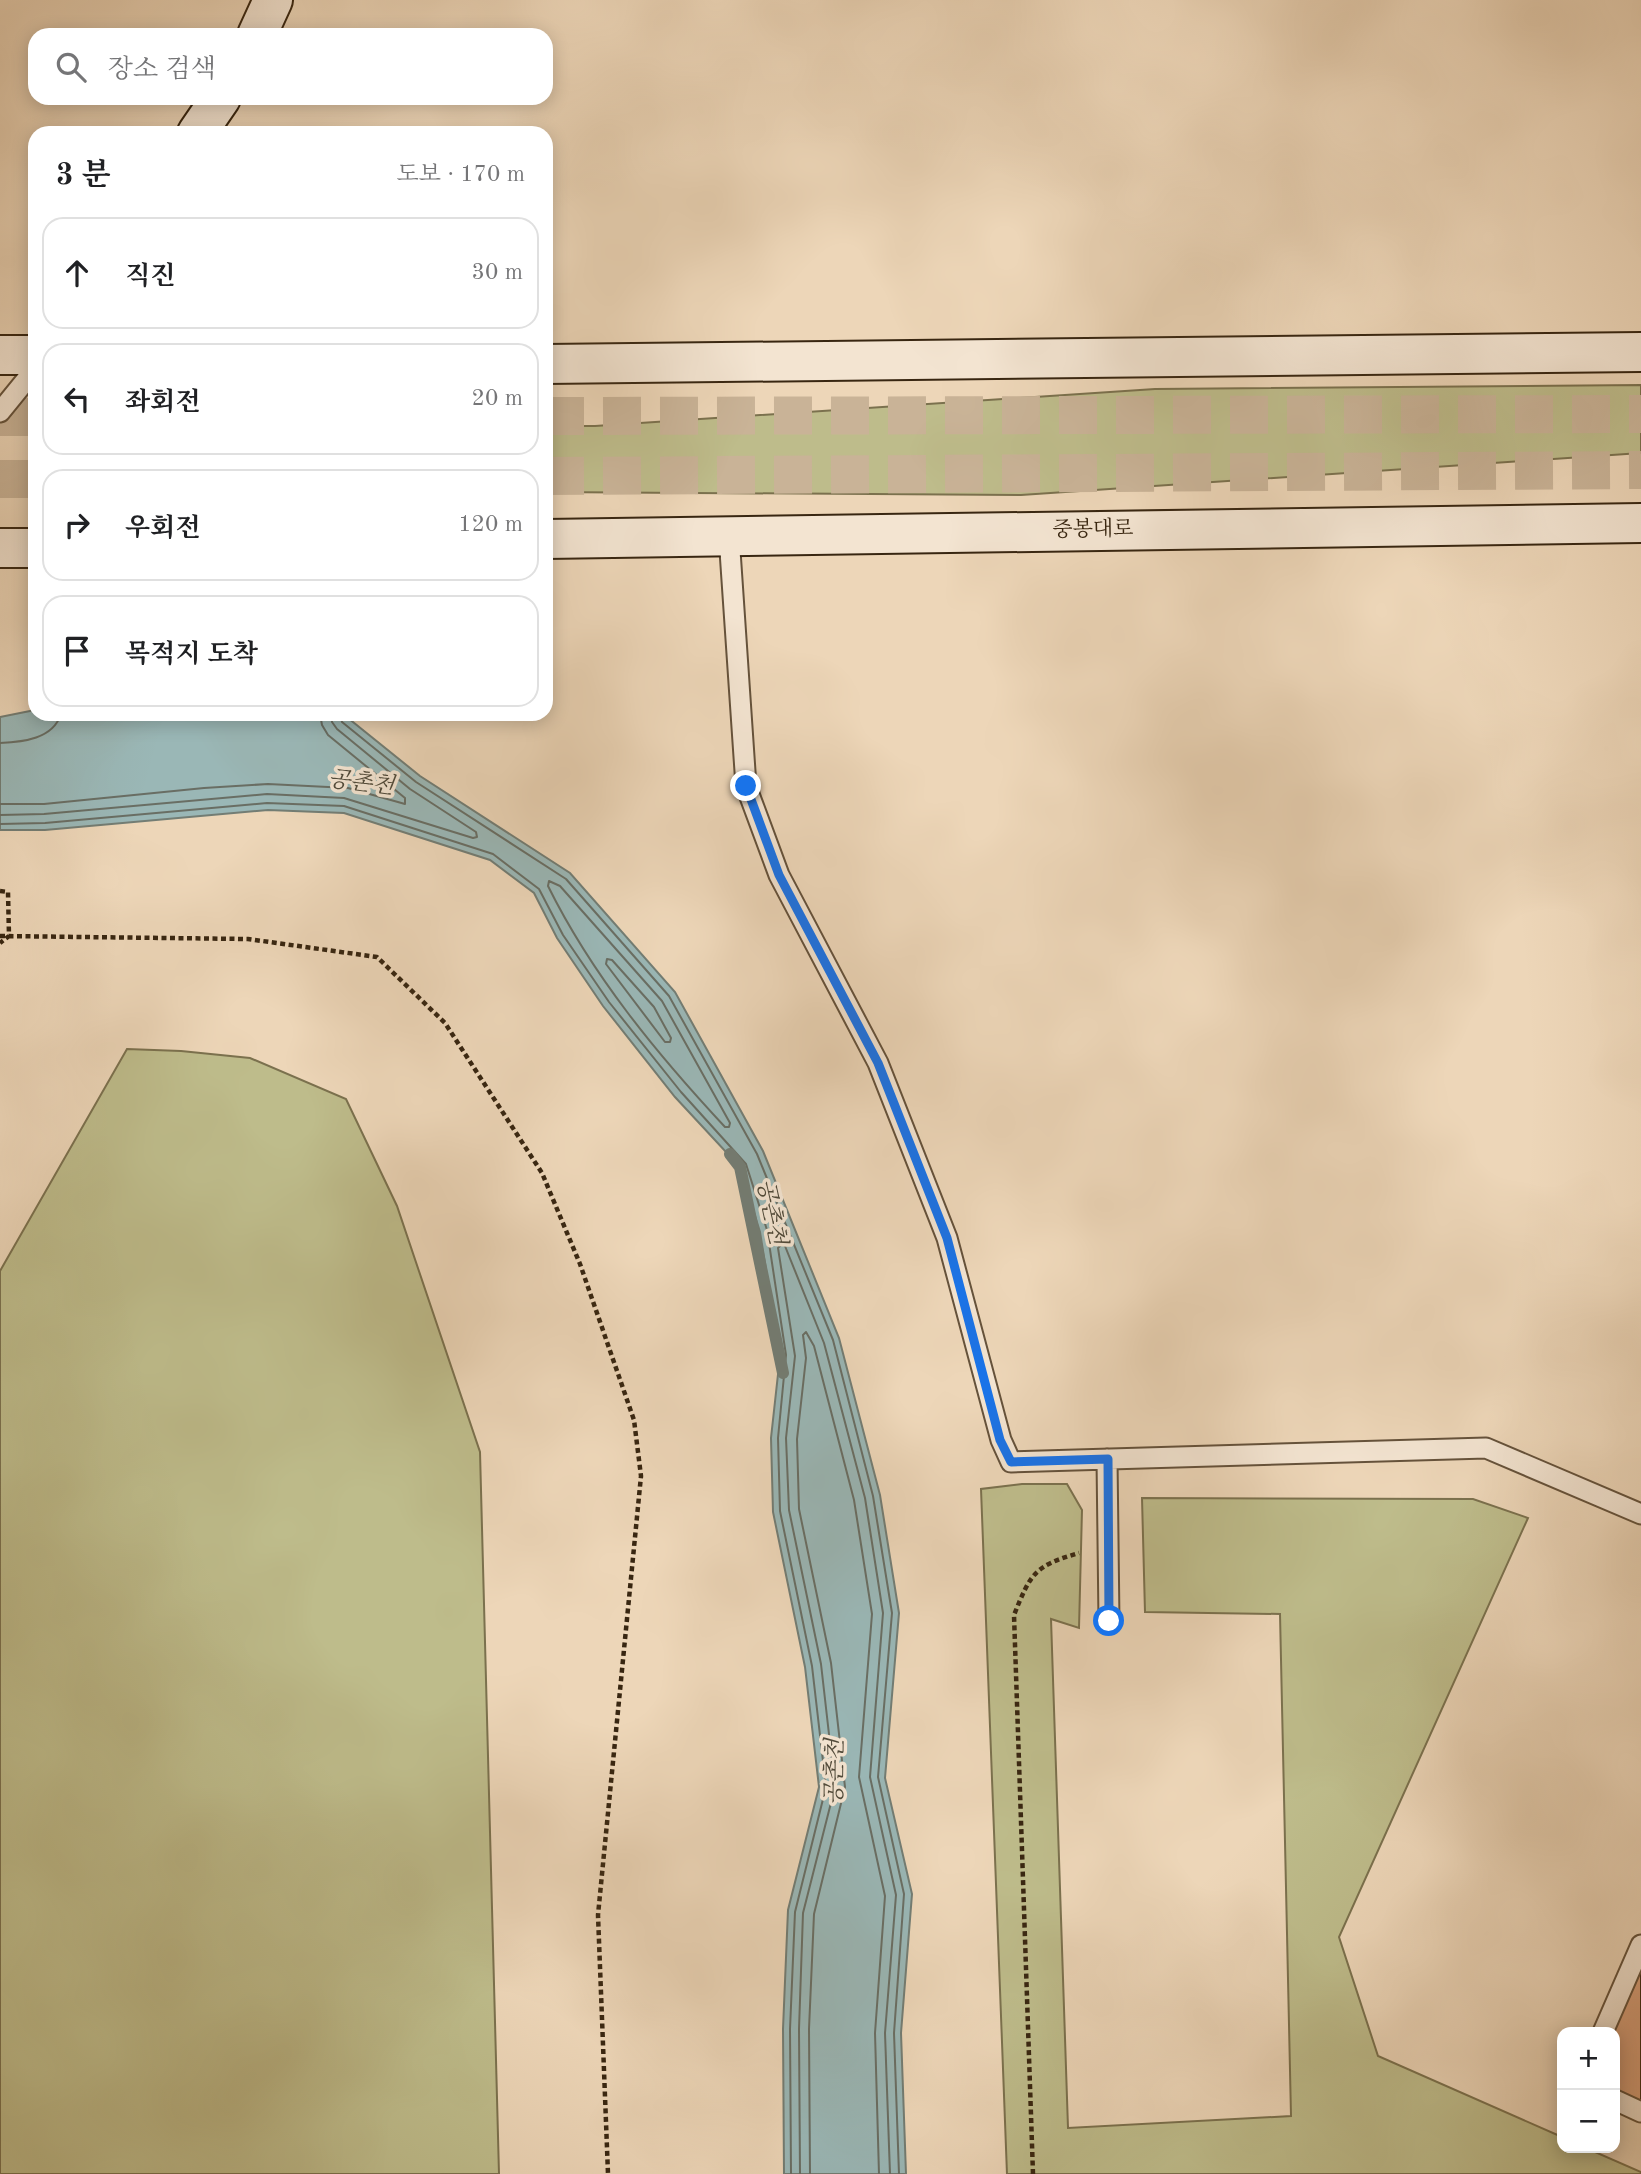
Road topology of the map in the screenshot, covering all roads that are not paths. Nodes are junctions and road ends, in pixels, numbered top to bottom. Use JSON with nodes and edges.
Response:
{"nodes":[{"id":1,"x":273,"y":0,"type":"edge"},
{"id":2,"x":260,"y":28,"type":"edge"},
{"id":3,"x":216,"y":105,"type":"edge"},
{"id":4,"x":202,"y":126,"type":"edge"},
{"id":5,"x":1641,"y":352,"type":"edge"},
{"id":6,"x":0,"y":355,"type":"edge"},
{"id":7,"x":28,"y":355,"type":"edge"},
{"id":8,"x":553,"y":364,"type":"edge"},
{"id":9,"x":28,"y":378,"type":"edge"},
{"id":10,"x":0,"y":412,"type":"edge"},
{"id":11,"x":1641,"y":523,"type":"edge"},
{"id":12,"x":729,"y":536,"type":"junction"},
{"id":13,"x":553,"y":539,"type":"edge"},
{"id":14,"x":0,"y":548,"type":"edge"},
{"id":15,"x":28,"y":548,"type":"edge"},
{"id":16,"x":1108,"y":1459,"type":"junction"},
{"id":17,"x":1641,"y":1514,"type":"edge"},
{"id":18,"x":1109,"y":1621,"type":"dead end"},
{"id":19,"x":1641,"y":1945,"type":"edge"},
{"id":20,"x":1605,"y":2027,"type":"edge"},
{"id":21,"x":1620,"y":2102,"type":"edge"},
{"id":22,"x":1641,"y":2112,"type":"edge"}],
"edges":[{"from":1,"to":2,"type":"main road"},
{"from":3,"to":4,"type":"main road"},
{"from":5,"to":8,"type":"main road"},
{"from":6,"to":7,"type":"main road"},
{"from":9,"to":10,"type":"lane"},
{"from":11,"to":12,"type":"main road","name":"중봉대로"},
{"from":12,"to":13,"type":"main road","name":"중봉대로"},
{"from":12,"to":16,"type":"lane"},
{"from":14,"to":15,"type":"main road"},
{"from":16,"to":17,"type":"lane"},
{"from":16,"to":18,"type":"lane"},
{"from":19,"to":20,"type":"lane"},
{"from":21,"to":22,"type":"lane"}]}
